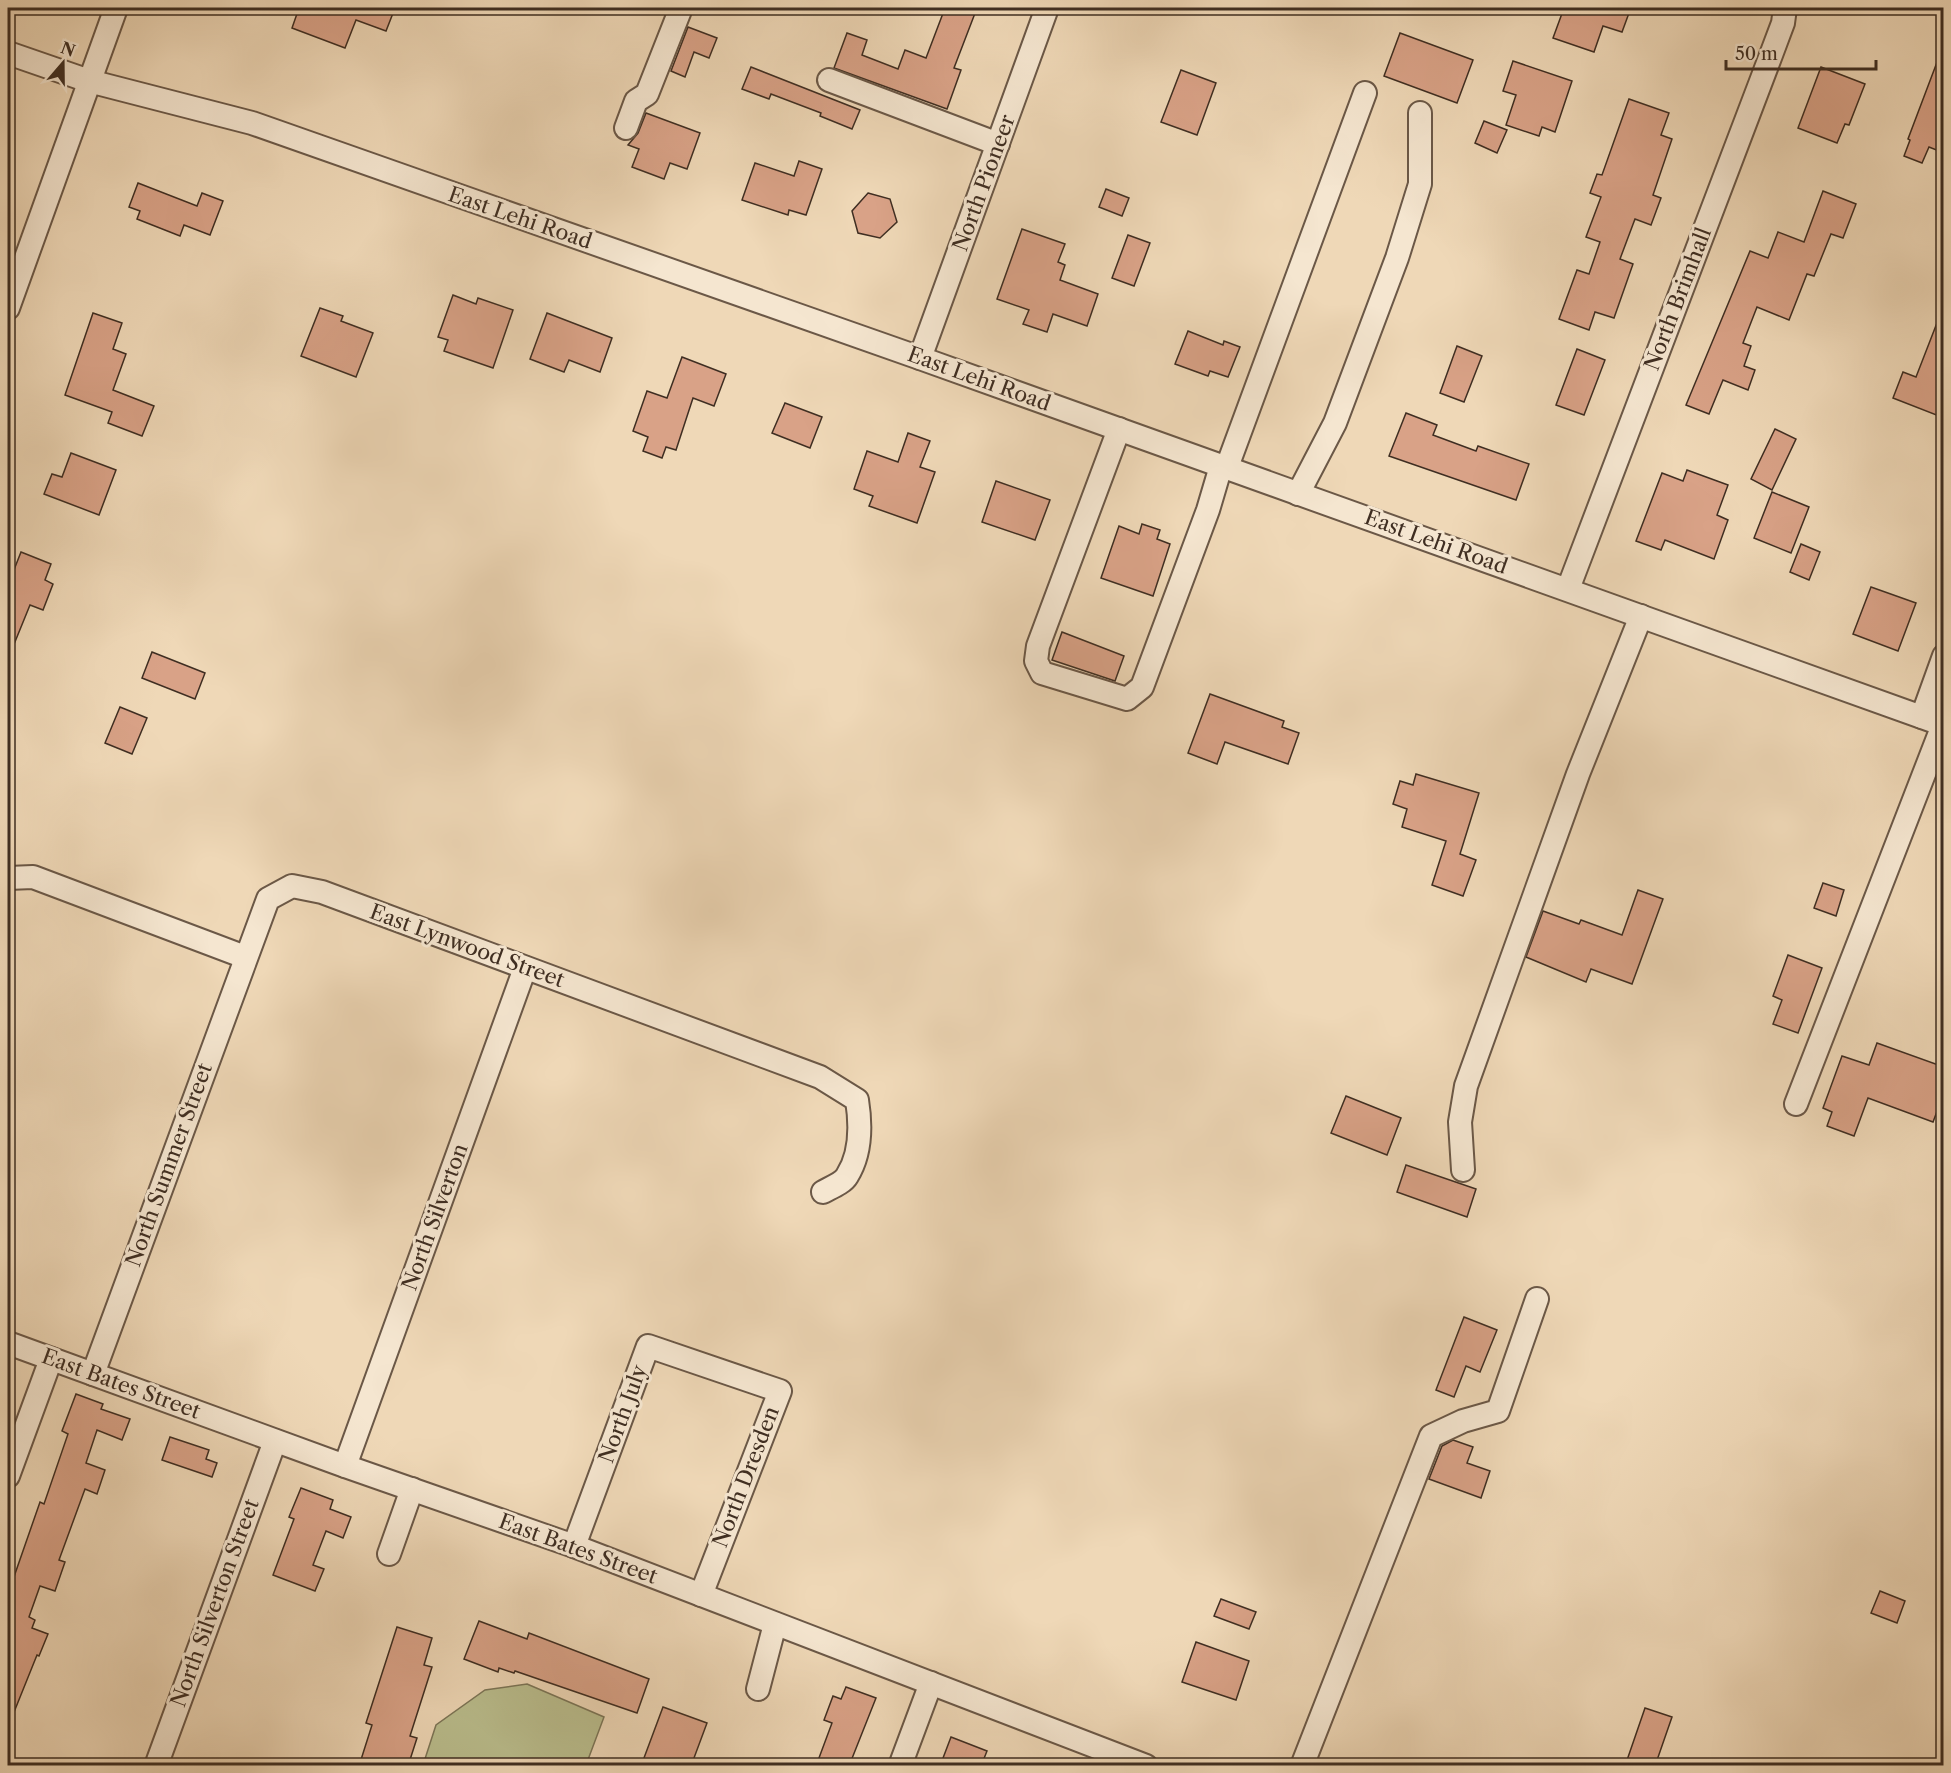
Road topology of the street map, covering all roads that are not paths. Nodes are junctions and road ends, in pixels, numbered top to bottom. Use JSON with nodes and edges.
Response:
{"nodes":[{"id":1,"x":116,"y":8,"type":"edge"},
{"id":2,"x":681,"y":8,"type":"edge"},
{"id":3,"x":1047,"y":8,"type":"edge"},
{"id":4,"x":1785,"y":8,"type":"edge"},
{"id":5,"x":8,"y":52,"type":"edge"},
{"id":6,"x":828,"y":80,"type":"dead end"},
{"id":7,"x":89,"y":81,"type":"junction"},
{"id":8,"x":1365,"y":93,"type":"dead end"},
{"id":9,"x":1420,"y":113,"type":"dead end"},
{"id":10,"x":626,"y":128,"type":"dead end"},
{"id":11,"x":998,"y":144,"type":"junction"},
{"id":12,"x":8,"y":308,"type":"edge"},
{"id":13,"x":920,"y":358,"type":"junction"},
{"id":14,"x":1119,"y":429,"type":"junction"},
{"id":15,"x":1224,"y":467,"type":"junction"},
{"id":16,"x":1298,"y":494,"type":"junction"},
{"id":17,"x":1568,"y":589,"type":"junction"},
{"id":18,"x":1641,"y":616,"type":"junction"},
{"id":19,"x":1944,"y":656,"type":"edge"},
{"id":20,"x":1922,"y":717,"type":"junction"},
{"id":21,"x":1943,"y":725,"type":"edge"},
{"id":22,"x":8,"y":878,"type":"edge"},
{"id":23,"x":245,"y":957,"type":"junction"},
{"id":24,"x":525,"y":968,"type":"junction"},
{"id":25,"x":1796,"y":1104,"type":"dead end"},
{"id":26,"x":1463,"y":1170,"type":"dead end"},
{"id":27,"x":824,"y":1192,"type":"dead end"},
{"id":28,"x":1537,"y":1299,"type":"dead end"},
{"id":29,"x":8,"y":1343,"type":"edge"},
{"id":30,"x":51,"y":1359,"type":"junction"},
{"id":31,"x":712,"y":1368,"type":"joint"},
{"id":32,"x":93,"y":1374,"type":"junction"},
{"id":33,"x":275,"y":1441,"type":"junction"},
{"id":34,"x":345,"y":1466,"type":"junction"},
{"id":35,"x":8,"y":1476,"type":"edge"},
{"id":36,"x":412,"y":1489,"type":"junction"},
{"id":37,"x":574,"y":1546,"type":"junction"},
{"id":38,"x":389,"y":1554,"type":"dead end"},
{"id":39,"x":700,"y":1595,"type":"junction"},
{"id":40,"x":776,"y":1624,"type":"junction"},
{"id":41,"x":931,"y":1683,"type":"junction"},
{"id":42,"x":758,"y":1689,"type":"dead end"},
{"id":43,"x":156,"y":1766,"type":"edge"},
{"id":44,"x":900,"y":1766,"type":"edge"},
{"id":45,"x":1146,"y":1766,"type":"edge"},
{"id":46,"x":1302,"y":1766,"type":"edge"}],
"edges":[{"from":1,"to":7,"type":"street"},
{"from":2,"to":10,"type":"street"},
{"from":3,"to":11,"type":"street","name":"North Pioneer"},
{"from":4,"to":17,"type":"street","name":"North Brimhall"},
{"from":5,"to":7,"type":"street","name":"East Lehi Road"},
{"from":6,"to":11,"type":"street"},
{"from":7,"to":12,"type":"street"},
{"from":7,"to":13,"type":"street","name":"East Lehi Road"},
{"from":8,"to":15,"type":"street"},
{"from":9,"to":16,"type":"street"},
{"from":11,"to":13,"type":"street","name":"North Pioneer"},
{"from":13,"to":14,"type":"street","name":"East Lehi Road"},
{"from":14,"to":15,"type":"street","name":"East Lehi Road"},
{"from":14,"to":15,"type":"street"},
{"from":15,"to":16,"type":"street","name":"East Lehi Road"},
{"from":16,"to":17,"type":"street","name":"East Lehi Road"},
{"from":17,"to":18,"type":"street","name":"East Lehi Road"},
{"from":18,"to":20,"type":"street","name":"East Lehi Road"},
{"from":18,"to":26,"type":"street"},
{"from":19,"to":20,"type":"street"},
{"from":20,"to":21,"type":"street","name":"East Lehi Road"},
{"from":21,"to":25,"type":"street"},
{"from":22,"to":23,"type":"street"},
{"from":23,"to":24,"type":"street","name":"East Lynwood Street"},
{"from":23,"to":32,"type":"street","name":"North Summer Street"},
{"from":24,"to":27,"type":"street","name":"East Lynwood Street"},
{"from":24,"to":34,"type":"street","name":"North Silverton"},
{"from":28,"to":46,"type":"street"},
{"from":29,"to":30,"type":"street","name":"East Bates Street"},
{"from":30,"to":32,"type":"street","name":"East Bates Street"},
{"from":30,"to":35,"type":"street"},
{"from":31,"to":37,"type":"street","name":"North July"},
{"from":31,"to":39,"type":"street","name":"North Dresden"},
{"from":32,"to":33,"type":"street","name":"East Bates Street"},
{"from":33,"to":34,"type":"street","name":"East Bates Street"},
{"from":33,"to":43,"type":"street","name":"North Silverton Street"},
{"from":34,"to":36,"type":"street","name":"East Bates Street"},
{"from":36,"to":37,"type":"street","name":"East Bates Street"},
{"from":36,"to":38,"type":"street"},
{"from":37,"to":39,"type":"street","name":"East Bates Street"},
{"from":39,"to":40,"type":"street","name":"East Bates Street"},
{"from":40,"to":41,"type":"street","name":"East Bates Street"},
{"from":40,"to":42,"type":"street"},
{"from":41,"to":44,"type":"street"},
{"from":41,"to":45,"type":"street","name":"East Bates Street"}]}
